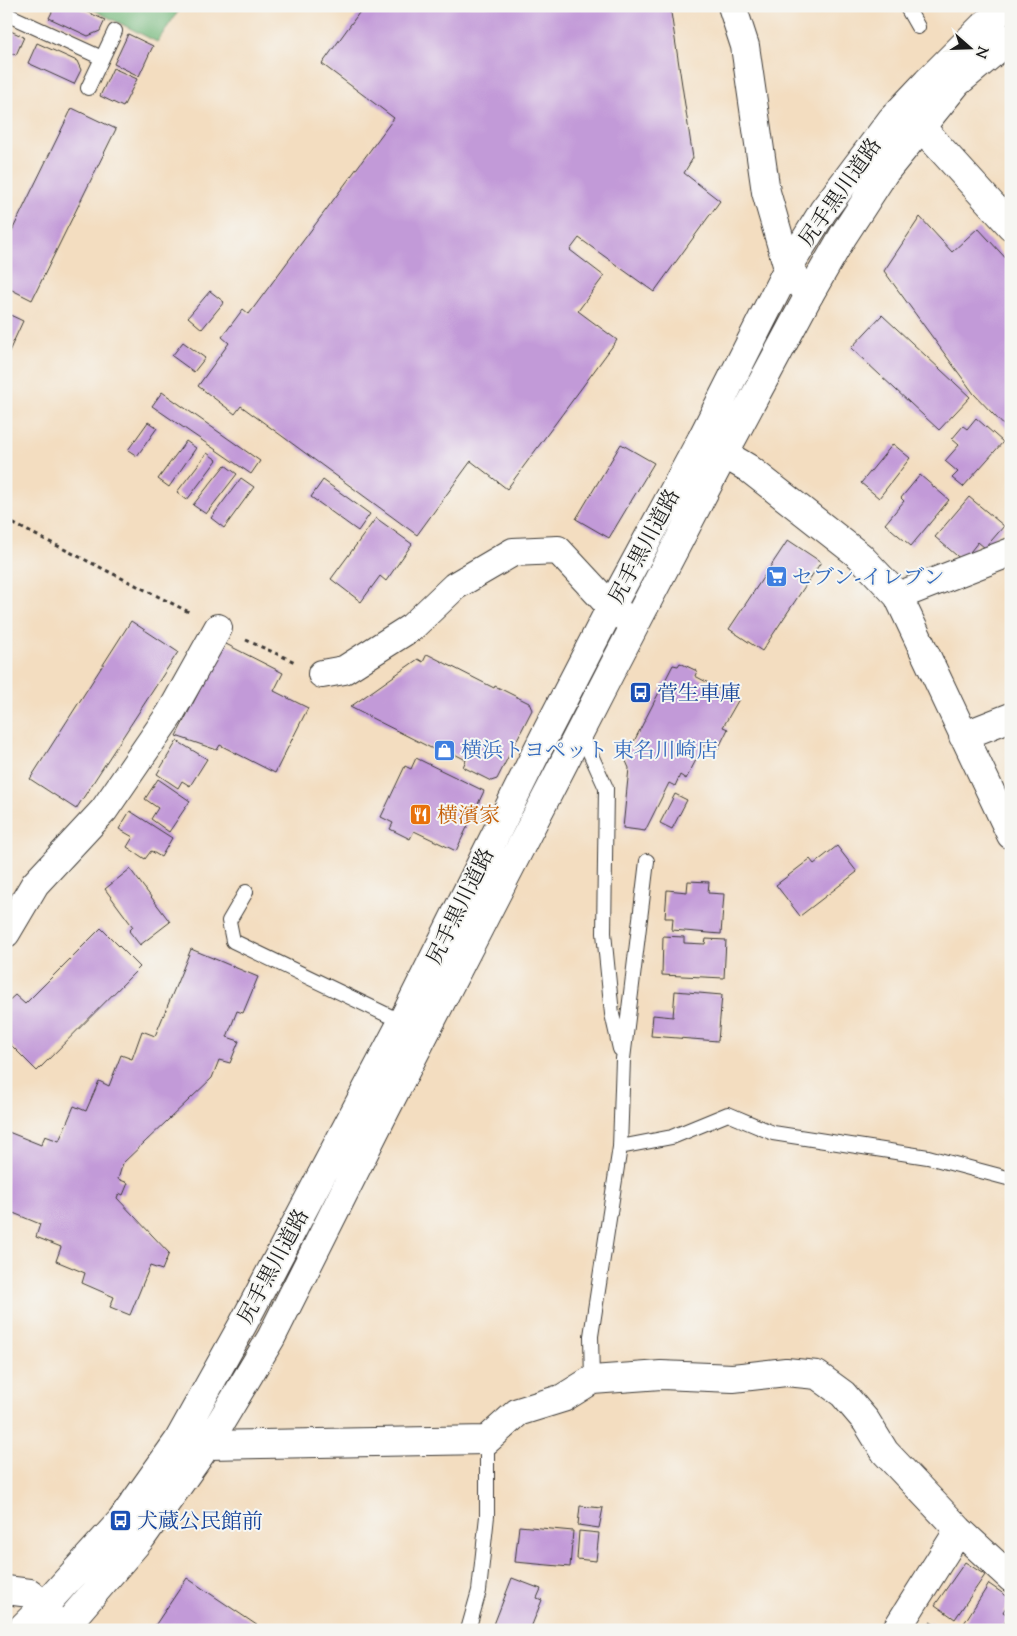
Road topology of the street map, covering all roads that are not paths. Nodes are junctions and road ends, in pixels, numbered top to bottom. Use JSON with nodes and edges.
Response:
{"nodes":[{"id":1,"x":732,"y":6,"type":"edge"},
{"id":2,"x":906,"y":6,"type":"edge"},
{"id":3,"x":1007,"y":6,"type":"edge"},
{"id":4,"x":6,"y":14,"type":"edge"},
{"id":5,"x":918,"y":27,"type":"dead end"},
{"id":6,"x":115,"y":32,"type":"dead end"},
{"id":7,"x":1011,"y":38,"type":"edge"},
{"id":8,"x":102,"y":58,"type":"junction"},
{"id":9,"x":88,"y":88,"type":"dead end"},
{"id":10,"x":921,"y":127,"type":"junction"},
{"id":11,"x":1011,"y":226,"type":"edge"},
{"id":12,"x":788,"y":268,"type":"junction"},
{"id":13,"x":809,"y":295,"type":"junction"},
{"id":14,"x":701,"y":440,"type":"junction"},
{"id":15,"x":724,"y":454,"type":"junction"},
{"id":16,"x":1011,"y":552,"type":"edge"},
{"id":17,"x":898,"y":596,"type":"junction"},
{"id":18,"x":611,"y":607,"type":"junction"},
{"id":19,"x":636,"y":625,"type":"junction"},
{"id":20,"x":218,"y":628,"type":"road end"},
{"id":21,"x":322,"y":674,"type":"road end"},
{"id":22,"x":1011,"y":717,"type":"edge"},
{"id":23,"x":580,"y":731,"type":"junction"},
{"id":24,"x":963,"y":736,"type":"junction"},
{"id":25,"x":1011,"y":835,"type":"edge"},
{"id":26,"x":646,"y":861,"type":"dead end"},
{"id":27,"x":246,"y":892,"type":"dead end"},
{"id":28,"x":6,"y":933,"type":"edge"},
{"id":29,"x":402,"y":1022,"type":"junction"},
{"id":30,"x":622,"y":1059,"type":"junction"},
{"id":31,"x":620,"y":1147,"type":"junction"},
{"id":32,"x":1011,"y":1179,"type":"edge"},
{"id":33,"x":592,"y":1380,"type":"junction"},
{"id":34,"x":487,"y":1440,"type":"junction"},
{"id":35,"x":207,"y":1445,"type":"junction"},
{"id":36,"x":959,"y":1530,"type":"junction"},
{"id":37,"x":1011,"y":1578,"type":"edge"},
{"id":38,"x":6,"y":1590,"type":"edge"},
{"id":39,"x":44,"y":1606,"type":"junction"},
{"id":40,"x":20,"y":1630,"type":"edge"},
{"id":41,"x":61,"y":1630,"type":"edge"},
{"id":42,"x":468,"y":1630,"type":"edge"},
{"id":43,"x":896,"y":1630,"type":"edge"}],
"edges":[{"from":1,"to":12,"type":"main road"},
{"from":2,"to":5,"type":"lane"},
{"from":3,"to":12,"type":"main road","name":"尻手黒川道路"},
{"from":4,"to":8,"type":"lane"},
{"from":6,"to":8,"type":"lane"},
{"from":7,"to":10,"type":"main road","name":"尻手黒川道路"},
{"from":8,"to":9,"type":"lane"},
{"from":10,"to":11,"type":"main road"},
{"from":10,"to":13,"type":"main road","name":"尻手黒川道路"},
{"from":12,"to":13,"type":"main road"},
{"from":12,"to":14,"type":"main road","name":"尻手黒川道路"},
{"from":13,"to":15,"type":"main road","name":"尻手黒川道路"},
{"from":14,"to":15,"type":"main road"},
{"from":14,"to":18,"type":"main road","name":"尻手黒川道路"},
{"from":15,"to":17,"type":"main road"},
{"from":15,"to":19,"type":"main road","name":"尻手黒川道路"},
{"from":16,"to":17,"type":"main road"},
{"from":17,"to":24,"type":"main road"},
{"from":18,"to":19,"type":"main road"},
{"from":18,"to":21,"type":"main road"},
{"from":18,"to":29,"type":"main road","name":"尻手黒川道路"},
{"from":19,"to":23,"type":"main road","name":"尻手黒川道路"},
{"from":20,"to":28,"type":"main road"},
{"from":22,"to":24,"type":"main road"},
{"from":23,"to":30,"type":"lane"},
{"from":23,"to":35,"type":"main road","name":"尻手黒川道路"},
{"from":24,"to":25,"type":"main road"},
{"from":26,"to":30,"type":"lane"},
{"from":27,"to":29,"type":"lane"},
{"from":29,"to":39,"type":"main road","name":"尻手黒川道路"},
{"from":30,"to":31,"type":"lane"},
{"from":31,"to":32,"type":"lane"},
{"from":31,"to":33,"type":"lane"},
{"from":33,"to":34,"type":"main road"},
{"from":33,"to":36,"type":"main road"},
{"from":34,"to":35,"type":"main road"},
{"from":34,"to":42,"type":"lane"},
{"from":35,"to":41,"type":"main road","name":"尻手黒川道路"},
{"from":36,"to":37,"type":"main road"},
{"from":36,"to":43,"type":"main road"},
{"from":38,"to":39,"type":"main road"},
{"from":39,"to":40,"type":"main road","name":"尻手黒川道路"},
{"from":39,"to":41,"type":"main road"}]}
